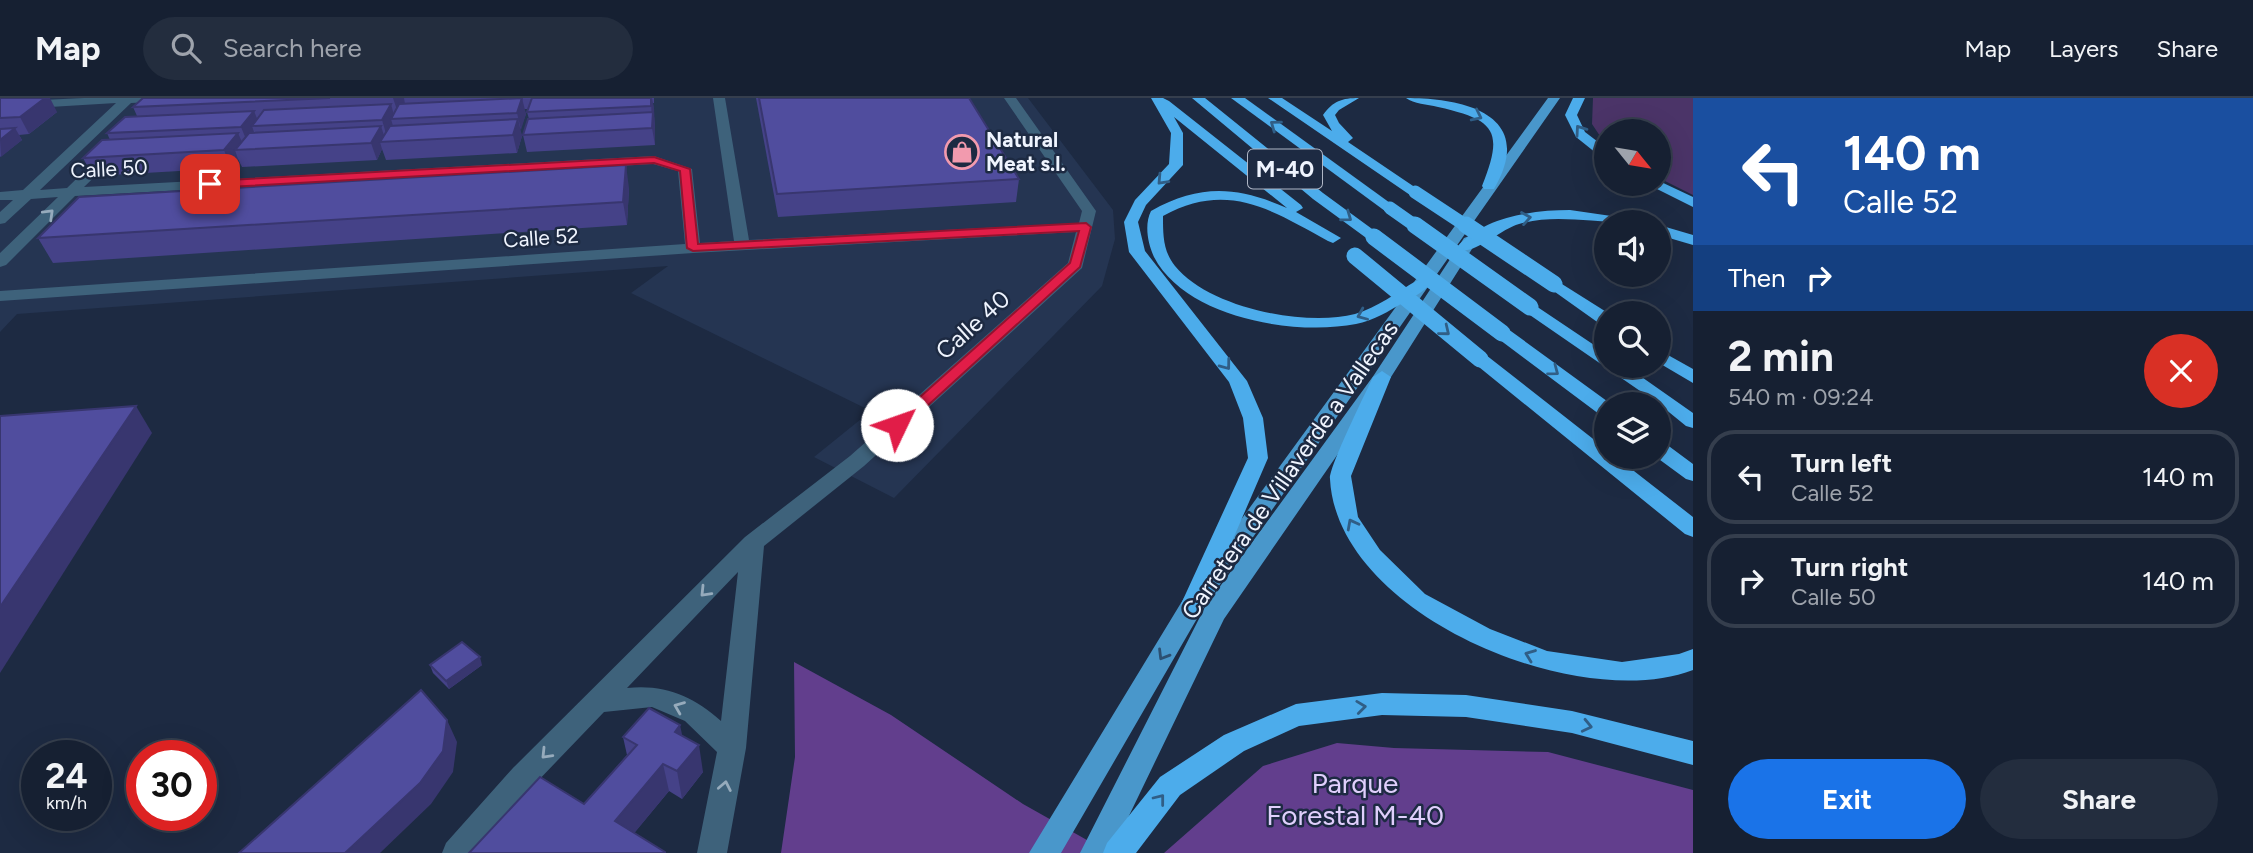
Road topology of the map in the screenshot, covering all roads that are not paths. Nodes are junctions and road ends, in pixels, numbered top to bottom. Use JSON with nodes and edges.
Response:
{"nodes":[{"id":1,"x":152,"y":98,"type":"edge"},
{"id":2,"x":168,"y":98,"type":"edge"},
{"id":3,"x":719,"y":98,"type":"edge"},
{"id":4,"x":1010,"y":98,"type":"edge"},
{"id":5,"x":1157,"y":98,"type":"edge"},
{"id":6,"x":1198,"y":98,"type":"edge"},
{"id":7,"x":1237,"y":98,"type":"edge"},
{"id":8,"x":1274,"y":98,"type":"edge"},
{"id":9,"x":1353,"y":98,"type":"edge"},
{"id":10,"x":1412,"y":98,"type":"edge"},
{"id":11,"x":1554,"y":98,"type":"edge"},
{"id":12,"x":1566,"y":98,"type":"edge"},
{"id":13,"x":1579,"y":98,"type":"edge"},
{"id":14,"x":128,"y":99,"type":"edge"},
{"id":15,"x":0,"y":106,"type":"edge"},
{"id":16,"x":149,"y":117,"type":"edge"},
{"id":17,"x":120,"y":145,"type":"edge"},
{"id":18,"x":1594,"y":145,"type":"edge"},
{"id":19,"x":1385,"y":173,"type":"junction"},
{"id":20,"x":1489,"y":186,"type":"junction"},
{"id":21,"x":71,"y":192,"type":"junction"},
{"id":22,"x":1671,"y":192,"type":"edge"},
{"id":23,"x":27,"y":195,"type":"junction"},
{"id":24,"x":0,"y":196,"type":"edge"},
{"id":25,"x":1693,"y":203,"type":"edge"},
{"id":26,"x":1594,"y":217,"type":"edge"},
{"id":27,"x":0,"y":220,"type":"edge"},
{"id":28,"x":1086,"y":227,"type":"junction"},
{"id":29,"x":1671,"y":234,"type":"edge"},
{"id":30,"x":1333,"y":238,"type":"junction"},
{"id":31,"x":1693,"y":240,"type":"edge"},
{"id":32,"x":742,"y":245,"type":"junction"},
{"id":33,"x":1465,"y":247,"type":"junction"},
{"id":34,"x":693,"y":248,"type":"junction"},
{"id":35,"x":0,"y":262,"type":"edge"},
{"id":36,"x":1422,"y":284,"type":"junction"},
{"id":37,"x":0,"y":296,"type":"edge"},
{"id":38,"x":1594,"y":312,"type":"edge"},
{"id":39,"x":1594,"y":352,"type":"edge"},
{"id":40,"x":1671,"y":363,"type":"edge"},
{"id":41,"x":1382,"y":377,"type":"junction"},
{"id":42,"x":1693,"y":377,"type":"edge"},
{"id":43,"x":1631,"y":378,"type":"edge"},
{"id":44,"x":1594,"y":401,"type":"edge"},
{"id":45,"x":1548,"y":413,"type":"junction"},
{"id":46,"x":1693,"y":422,"type":"edge"},
{"id":47,"x":1671,"y":458,"type":"edge"},
{"id":48,"x":1693,"y":474,"type":"edge"},
{"id":49,"x":1693,"y":529,"type":"edge"},
{"id":50,"x":753,"y":543,"type":"junction"},
{"id":51,"x":1693,"y":546,"type":"edge"},
{"id":52,"x":1193,"y":604,"type":"junction"},
{"id":53,"x":1693,"y":659,"type":"edge"},
{"id":54,"x":597,"y":702,"type":"junction"},
{"id":55,"x":732,"y":748,"type":"junction"},
{"id":56,"x":1693,"y":753,"type":"edge"},
{"id":57,"x":457,"y":853,"type":"edge"},
{"id":58,"x":712,"y":853,"type":"edge"},
{"id":59,"x":1044,"y":853,"type":"edge"},
{"id":60,"x":1096,"y":853,"type":"edge"},
{"id":61,"x":1118,"y":853,"type":"edge"}],
"edges":[{"from":1,"to":14,"type":"street"},
{"from":2,"to":16,"type":"street"},
{"from":3,"to":32,"type":"street"},
{"from":4,"to":28,"type":"street","name":"Calle 40"},
{"from":5,"to":30,"type":"highway"},
{"from":5,"to":52,"type":"highway","one_way":true},
{"from":6,"to":44,"type":"highway","number":"M-40","one_way":true,"bridge":true},
{"from":39,"to":7,"type":"highway","number":"M-40","one_way":true,"bridge":true},
{"from":8,"to":19,"type":"highway"},
{"from":9,"to":19,"type":"highway"},
{"from":10,"to":20,"type":"highway","one_way":true},
{"from":11,"to":20,"type":"main road","name":"Carretera de Villaverde a Vallecas"},
{"from":12,"to":33,"type":"main road","name":"Carretera de Villaverde a Vallecas"},
{"from":18,"to":13,"type":"highway","one_way":true},
{"from":14,"to":15,"type":"street"},
{"from":14,"to":23,"type":"street"},
{"from":17,"to":21,"type":"street"},
{"from":19,"to":38,"type":"highway","bridge":true},
{"from":20,"to":36,"type":"main road","name":"Carretera de Villaverde a Vallecas"},
{"from":21,"to":23,"type":"street","name":"Calle 50"},
{"from":21,"to":34,"type":"street","name":"Calle 50"},
{"from":35,"to":21,"type":"street","one_way":true},
{"from":22,"to":25,"type":"highway"},
{"from":23,"to":24,"type":"street","name":"Calle 50"},
{"from":23,"to":27,"type":"street"},
{"from":33,"to":26,"type":"highway","one_way":true},
{"from":28,"to":32,"type":"street","name":"Calle 52"},
{"from":28,"to":50,"type":"street","name":"Calle 40"},
{"from":29,"to":31,"type":"highway"},
{"from":36,"to":30,"type":"highway","one_way":true},
{"from":30,"to":45,"type":"highway","one_way":true,"bridge":true},
{"from":32,"to":34,"type":"street","name":"Calle 52"},
{"from":33,"to":41,"type":"main road","name":"Carretera de Villaverde a Vallecas"},
{"from":34,"to":37,"type":"street","name":"Calle 52"},
{"from":36,"to":52,"type":"main road","name":"Carretera de Villaverde a Vallecas"},
{"from":40,"to":42,"type":"highway"},
{"from":53,"to":41,"type":"highway","one_way":true},
{"from":41,"to":60,"type":"main road","name":"Carretera de Villaverde a Vallecas"},
{"from":43,"to":46,"type":"highway"},
{"from":45,"to":49,"type":"highway"},
{"from":45,"to":51,"type":"highway"},
{"from":47,"to":48,"type":"highway"},
{"from":50,"to":54,"type":"street","name":"Calle 40","one_way":true},
{"from":50,"to":55,"type":"street"},
{"from":52,"to":59,"type":"main road","name":"Carretera de Villaverde a Vallecas","one_way":true},
{"from":55,"to":54,"type":"street","one_way":true},
{"from":54,"to":57,"type":"street","name":"Calle 40","one_way":true},
{"from":58,"to":55,"type":"street","one_way":true},
{"from":61,"to":56,"type":"highway","one_way":true}]}
